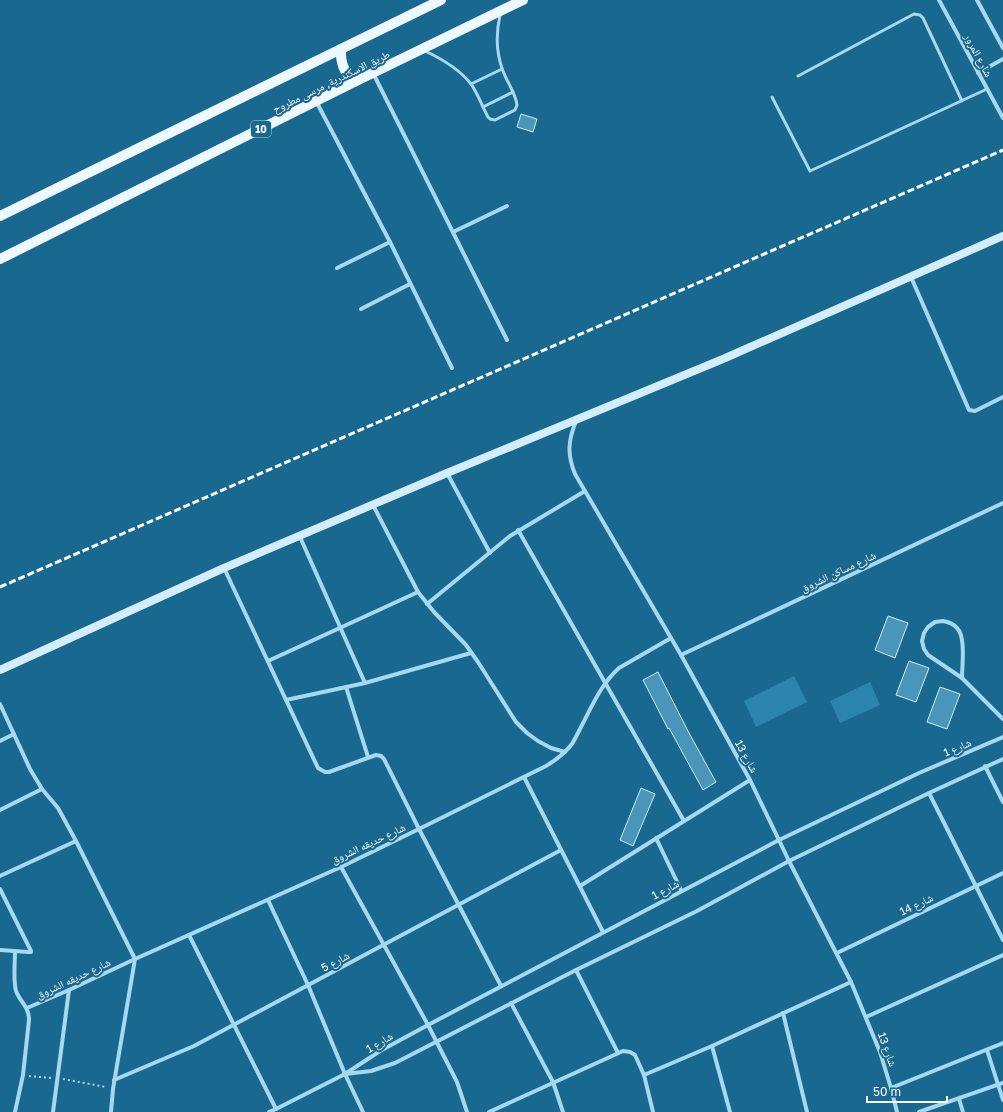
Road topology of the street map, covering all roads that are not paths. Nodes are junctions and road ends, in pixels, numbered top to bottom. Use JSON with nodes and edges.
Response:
{"nodes":[{"id":1,"x":441,"y":0,"type":"edge"},
{"id":2,"x":523,"y":0,"type":"edge"},
{"id":3,"x":940,"y":0,"type":"edge"},
{"id":4,"x":976,"y":0,"type":"edge"},
{"id":5,"x":501,"y":11,"type":"junction"},
{"id":6,"x":1003,"y":48,"type":"edge"},
{"id":7,"x":341,"y":49,"type":"junction"},
{"id":8,"x":421,"y":50,"type":"junction"},
{"id":9,"x":1003,"y":59,"type":"edge"},
{"id":10,"x":502,"y":69,"type":"junction"},
{"id":11,"x":373,"y":73,"type":"junction"},
{"id":12,"x":978,"y":73,"type":"junction"},
{"id":13,"x":798,"y":76,"type":"dead end"},
{"id":14,"x":354,"y":82,"type":"junction"},
{"id":15,"x":471,"y":84,"type":"junction"},
{"id":16,"x":987,"y":89,"type":"junction"},
{"id":17,"x":513,"y":92,"type":"junction"},
{"id":18,"x":772,"y":98,"type":"dead end"},
{"id":19,"x":316,"y":101,"type":"junction"},
{"id":20,"x":962,"y":101,"type":"junction"},
{"id":21,"x":483,"y":107,"type":"junction"},
{"id":22,"x":1003,"y":118,"type":"edge"},
{"id":23,"x":506,"y":206,"type":"dead end"},
{"id":24,"x":0,"y":216,"type":"edge"},
{"id":25,"x":453,"y":232,"type":"junction"},
{"id":26,"x":1003,"y":236,"type":"edge"},
{"id":27,"x":390,"y":242,"type":"junction"},
{"id":28,"x":0,"y":259,"type":"edge"},
{"id":29,"x":337,"y":268,"type":"dead end"},
{"id":30,"x":911,"y":277,"type":"junction"},
{"id":31,"x":410,"y":284,"type":"junction"},
{"id":32,"x":361,"y":309,"type":"dead end"},
{"id":33,"x":507,"y":340,"type":"dead end"},
{"id":34,"x":452,"y":368,"type":"dead end"},
{"id":35,"x":1003,"y":397,"type":"edge"},
{"id":36,"x":577,"y":419,"type":"junction"},
{"id":37,"x":447,"y":473,"type":"junction"},
{"id":38,"x":585,"y":491,"type":"junction"},
{"id":39,"x":1003,"y":503,"type":"edge"},
{"id":40,"x":373,"y":505,"type":"junction"},
{"id":41,"x":518,"y":530,"type":"junction"},
{"id":42,"x":300,"y":537,"type":"junction"},
{"id":43,"x":490,"y":553,"type":"junction"},
{"id":44,"x":224,"y":568,"type":"junction"},
{"id":45,"x":418,"y":592,"type":"junction"},
{"id":46,"x":427,"y":604,"type":"junction"},
{"id":47,"x":340,"y":627,"type":"junction"},
{"id":48,"x":671,"y":638,"type":"junction"},
{"id":49,"x":471,"y":653,"type":"junction"},
{"id":50,"x":681,"y":655,"type":"junction"},
{"id":51,"x":268,"y":661,"type":"junction"},
{"id":52,"x":0,"y":670,"type":"edge"},
{"id":53,"x":962,"y":678,"type":"junction"},
{"id":54,"x":605,"y":682,"type":"junction"},
{"id":55,"x":365,"y":683,"type":"junction"},
{"id":56,"x":346,"y":687,"type":"junction"},
{"id":57,"x":286,"y":700,"type":"junction"},
{"id":58,"x":0,"y":704,"type":"edge"},
{"id":59,"x":1001,"y":714,"type":"edge"},
{"id":60,"x":1003,"y":719,"type":"edge"},
{"id":61,"x":14,"y":734,"type":"junction"},
{"id":62,"x":1003,"y":737,"type":"edge"},
{"id":63,"x":0,"y":741,"type":"edge"},
{"id":64,"x":565,"y":752,"type":"junction"},
{"id":65,"x":368,"y":757,"type":"junction"},
{"id":66,"x":1003,"y":759,"type":"edge"},
{"id":67,"x":986,"y":766,"type":"junction"},
{"id":68,"x":524,"y":777,"type":"junction"},
{"id":69,"x":750,"y":780,"type":"junction"},
{"id":70,"x":42,"y":789,"type":"junction"},
{"id":71,"x":929,"y":793,"type":"junction"},
{"id":72,"x":1003,"y":802,"type":"edge"},
{"id":73,"x":0,"y":810,"type":"edge"},
{"id":74,"x":684,"y":821,"type":"junction"},
{"id":75,"x":419,"y":829,"type":"junction"},
{"id":76,"x":656,"y":838,"type":"junction"},
{"id":77,"x":76,"y":840,"type":"junction"},
{"id":78,"x":779,"y":840,"type":"junction"},
{"id":79,"x":561,"y":850,"type":"junction"},
{"id":80,"x":789,"y":862,"type":"junction"},
{"id":81,"x":341,"y":867,"type":"junction"},
{"id":82,"x":1003,"y":873,"type":"edge"},
{"id":83,"x":0,"y":876,"type":"edge"},
{"id":84,"x":580,"y":886,"type":"junction"},
{"id":85,"x":975,"y":886,"type":"junction"},
{"id":86,"x":0,"y":889,"type":"edge"},
{"id":87,"x":681,"y":890,"type":"junction"},
{"id":88,"x":268,"y":900,"type":"junction"},
{"id":89,"x":459,"y":905,"type":"junction"},
{"id":90,"x":603,"y":932,"type":"junction"},
{"id":91,"x":189,"y":935,"type":"junction"},
{"id":92,"x":1003,"y":940,"type":"edge"},
{"id":93,"x":384,"y":945,"type":"junction"},
{"id":94,"x":0,"y":950,"type":"edge"},
{"id":95,"x":15,"y":952,"type":"junction"},
{"id":96,"x":837,"y":953,"type":"junction"},
{"id":97,"x":1003,"y":955,"type":"edge"},
{"id":98,"x":135,"y":959,"type":"junction"},
{"id":99,"x":576,"y":970,"type":"junction"},
{"id":100,"x":851,"y":982,"type":"junction"},
{"id":101,"x":308,"y":985,"type":"junction"},
{"id":102,"x":501,"y":986,"type":"junction"},
{"id":103,"x":70,"y":990,"type":"junction"},
{"id":104,"x":511,"y":1003,"type":"junction"},
{"id":105,"x":27,"y":1008,"type":"junction"},
{"id":106,"x":783,"y":1013,"type":"junction"},
{"id":107,"x":866,"y":1017,"type":"junction"},
{"id":108,"x":234,"y":1025,"type":"junction"},
{"id":109,"x":428,"y":1025,"type":"junction"},
{"id":110,"x":436,"y":1042,"type":"junction"},
{"id":111,"x":1003,"y":1043,"type":"edge"},
{"id":112,"x":712,"y":1046,"type":"junction"},
{"id":113,"x":987,"y":1050,"type":"junction"},
{"id":114,"x":618,"y":1053,"type":"junction"},
{"id":115,"x":345,"y":1074,"type":"junction"},
{"id":116,"x":644,"y":1075,"type":"junction"},
{"id":117,"x":114,"y":1080,"type":"junction"},
{"id":118,"x":553,"y":1082,"type":"junction"},
{"id":119,"x":1003,"y":1083,"type":"edge"},
{"id":120,"x":998,"y":1085,"type":"junction"},
{"id":121,"x":891,"y":1088,"type":"junction"},
{"id":122,"x":959,"y":1099,"type":"junction"},
{"id":123,"x":1003,"y":1100,"type":"edge"},
{"id":124,"x":276,"y":1109,"type":"junction"},
{"id":125,"x":467,"y":1111,"type":"edge"},
{"id":126,"x":15,"y":1112,"type":"edge"},
{"id":127,"x":53,"y":1112,"type":"edge"},
{"id":128,"x":111,"y":1112,"type":"edge"},
{"id":129,"x":269,"y":1112,"type":"edge"},
{"id":130,"x":363,"y":1112,"type":"edge"},
{"id":131,"x":462,"y":1112,"type":"edge"},
{"id":132,"x":489,"y":1112,"type":"edge"},
{"id":133,"x":563,"y":1112,"type":"edge"},
{"id":134,"x":653,"y":1112,"type":"edge"},
{"id":135,"x":730,"y":1112,"type":"edge"},
{"id":136,"x":807,"y":1112,"type":"edge"},
{"id":137,"x":897,"y":1112,"type":"edge"},
{"id":138,"x":919,"y":1112,"type":"edge"},
{"id":139,"x":963,"y":1112,"type":"edge"}],
"edges":[{"from":1,"to":7,"type":"main road"},
{"from":2,"to":5,"type":"main road","name":"طريق الاسكندرية, مرسى مطروح","number":"10"},
{"from":3,"to":12,"type":"street","name":"شارع المرور"},
{"from":4,"to":6,"type":"street"},
{"from":5,"to":8,"type":"main road","name":"طريق الاسكندرية, مرسى مطروح","number":"10"},
{"from":5,"to":10,"type":"lane"},
{"from":7,"to":14,"type":"main road"},
{"from":7,"to":24,"type":"main road"},
{"from":8,"to":11,"type":"main road","name":"طريق الاسكندرية, مرسى مطروح","number":"10"},
{"from":8,"to":15,"type":"lane"},
{"from":9,"to":12,"type":"street"},
{"from":10,"to":15,"type":"lane"},
{"from":10,"to":17,"type":"lane"},
{"from":11,"to":14,"type":"main road","name":"طريق الاسكندرية, مرسى مطروح","number":"10"},
{"from":11,"to":25,"type":"street"},
{"from":12,"to":16,"type":"street","name":"شارع المرور"},
{"from":13,"to":20,"type":"lane"},
{"from":14,"to":19,"type":"main road","name":"طريق الاسكندرية, مرسى مطروح","number":"10"},
{"from":15,"to":21,"type":"lane"},
{"from":16,"to":20,"type":"lane"},
{"from":16,"to":22,"type":"street","name":"شارع المرور"},
{"from":17,"to":21,"type":"lane"},
{"from":17,"to":21,"type":"lane"},
{"from":18,"to":20,"type":"lane"},
{"from":19,"to":27,"type":"street"},
{"from":19,"to":28,"type":"main road","name":"طريق الاسكندرية, مرسى مطروح","number":"10"},
{"from":23,"to":25,"type":"street"},
{"from":25,"to":33,"type":"street"},
{"from":26,"to":30,"type":"street"},
{"from":27,"to":29,"type":"street"},
{"from":27,"to":31,"type":"street"},
{"from":30,"to":35,"type":"street"},
{"from":30,"to":36,"type":"street"},
{"from":31,"to":32,"type":"street"},
{"from":31,"to":34,"type":"street"},
{"from":36,"to":37,"type":"street"},
{"from":36,"to":38,"type":"street","name":"شارع 13"},
{"from":37,"to":40,"type":"street"},
{"from":37,"to":43,"type":"street"},
{"from":38,"to":41,"type":"street"},
{"from":38,"to":48,"type":"street","name":"شارع 13"},
{"from":39,"to":50,"type":"street","name":"شارع مساكن الشروق"},
{"from":40,"to":42,"type":"street"},
{"from":40,"to":45,"type":"street"},
{"from":41,"to":43,"type":"street"},
{"from":41,"to":54,"type":"street"},
{"from":42,"to":44,"type":"street"},
{"from":42,"to":47,"type":"street"},
{"from":43,"to":46,"type":"street"},
{"from":44,"to":51,"type":"street"},
{"from":44,"to":52,"type":"street"},
{"from":45,"to":46,"type":"street"},
{"from":45,"to":47,"type":"street"},
{"from":46,"to":49,"type":"street"},
{"from":47,"to":51,"type":"street"},
{"from":47,"to":55,"type":"street"},
{"from":48,"to":50,"type":"street","name":"شارع 13"},
{"from":48,"to":54,"type":"street","name":"شارع حديقه الشروق"},
{"from":49,"to":55,"type":"street"},
{"from":49,"to":64,"type":"street"},
{"from":50,"to":69,"type":"street","name":"شارع 13"},
{"from":51,"to":57,"type":"street"},
{"from":53,"to":53,"type":"street"},
{"from":53,"to":59,"type":"street"},
{"from":54,"to":64,"type":"street","name":"شارع حديقه الشروق"},
{"from":54,"to":74,"type":"street"},
{"from":55,"to":56,"type":"street"},
{"from":56,"to":57,"type":"street"},
{"from":56,"to":65,"type":"street"},
{"from":57,"to":65,"type":"street"},
{"from":58,"to":61,"type":"street"},
{"from":59,"to":60,"type":"street"},
{"from":61,"to":63,"type":"street"},
{"from":61,"to":70,"type":"street"},
{"from":62,"to":78,"type":"street","name":"شارع 1"},
{"from":64,"to":68,"type":"street","name":"شارع حديقه الشروق"},
{"from":65,"to":75,"type":"street"},
{"from":66,"to":67,"type":"street","name":"شارع 1"},
{"from":67,"to":71,"type":"street","name":"شارع 1"},
{"from":67,"to":72,"type":"street"},
{"from":68,"to":75,"type":"street","name":"شارع حديقه الشروق"},
{"from":68,"to":79,"type":"street"},
{"from":69,"to":74,"type":"street"},
{"from":69,"to":78,"type":"street","name":"شارع 13"},
{"from":70,"to":73,"type":"street"},
{"from":70,"to":77,"type":"street"},
{"from":71,"to":80,"type":"street","name":"شارع 1"},
{"from":71,"to":85,"type":"street"},
{"from":74,"to":76,"type":"street"},
{"from":75,"to":81,"type":"street","name":"شارع حديقه الشروق"},
{"from":75,"to":89,"type":"street"},
{"from":76,"to":84,"type":"street"},
{"from":76,"to":87,"type":"street"},
{"from":77,"to":83,"type":"street"},
{"from":77,"to":98,"type":"street"},
{"from":78,"to":80,"type":"street","name":"شارع 13"},
{"from":78,"to":87,"type":"street","name":"شارع 1"},
{"from":79,"to":84,"type":"street"},
{"from":79,"to":89,"type":"street","name":"شارع 5"},
{"from":80,"to":96,"type":"street","name":"شارع 13"},
{"from":80,"to":99,"type":"street","name":"شارع 1"},
{"from":81,"to":88,"type":"street","name":"شارع حديقه الشروق"},
{"from":81,"to":93,"type":"street"},
{"from":82,"to":85,"type":"street","name":"شارع 14"},
{"from":84,"to":90,"type":"street"},
{"from":85,"to":92,"type":"street"},
{"from":85,"to":96,"type":"street","name":"شارع 14"},
{"from":86,"to":95,"type":"street"},
{"from":87,"to":90,"type":"street","name":"شارع 1"},
{"from":88,"to":91,"type":"street","name":"شارع حديقه الشروق"},
{"from":88,"to":101,"type":"street"},
{"from":89,"to":93,"type":"street","name":"شارع 5"},
{"from":89,"to":102,"type":"street"},
{"from":90,"to":102,"type":"street","name":"شارع 1"},
{"from":91,"to":98,"type":"street","name":"شارع حديقه الشروق"},
{"from":91,"to":108,"type":"street"},
{"from":93,"to":101,"type":"street","name":"شارع 5"},
{"from":93,"to":109,"type":"street"},
{"from":94,"to":95,"type":"street"},
{"from":95,"to":105,"type":"street"},
{"from":96,"to":100,"type":"street","name":"شارع 13"},
{"from":97,"to":107,"type":"street"},
{"from":98,"to":103,"type":"street","name":"شارع حديقه الشروق"},
{"from":98,"to":117,"type":"street"},
{"from":99,"to":104,"type":"street","name":"شارع 1"},
{"from":99,"to":114,"type":"street"},
{"from":100,"to":106,"type":"street"},
{"from":100,"to":107,"type":"street","name":"شارع 13"},
{"from":101,"to":108,"type":"street","name":"شارع 5"},
{"from":101,"to":115,"type":"street"},
{"from":102,"to":109,"type":"street","name":"شارع 1"},
{"from":103,"to":105,"type":"street","name":"شارع حديقه الشروق"},
{"from":103,"to":127,"type":"street"},
{"from":104,"to":110,"type":"street","name":"شارع 1"},
{"from":104,"to":118,"type":"street"},
{"from":105,"to":126,"type":"street"},
{"from":106,"to":112,"type":"street"},
{"from":106,"to":136,"type":"street"},
{"from":107,"to":121,"type":"street","name":"شارع 13"},
{"from":108,"to":117,"type":"street","name":"شارع 5"},
{"from":108,"to":124,"type":"street"},
{"from":109,"to":110,"type":"street"},
{"from":109,"to":115,"type":"street","name":"شارع 1"},
{"from":110,"to":115,"type":"street","name":"شارع 1"},
{"from":110,"to":125,"type":"street"},
{"from":111,"to":113,"type":"street"},
{"from":112,"to":116,"type":"street"},
{"from":112,"to":135,"type":"street"},
{"from":113,"to":120,"type":"street"},
{"from":113,"to":121,"type":"street"},
{"from":114,"to":116,"type":"street"},
{"from":114,"to":118,"type":"street"},
{"from":115,"to":124,"type":"street","name":"شارع 1"},
{"from":115,"to":130,"type":"street"},
{"from":116,"to":134,"type":"street"},
{"from":117,"to":128,"type":"street"},
{"from":118,"to":132,"type":"street"},
{"from":118,"to":133,"type":"street"},
{"from":119,"to":120,"type":"street"},
{"from":120,"to":122,"type":"street"},
{"from":120,"to":123,"type":"street"},
{"from":121,"to":137,"type":"street","name":"شارع 13"},
{"from":122,"to":138,"type":"street"},
{"from":122,"to":139,"type":"street"},
{"from":124,"to":129,"type":"street","name":"شارع 1"},
{"from":125,"to":131,"type":"street"}]}
